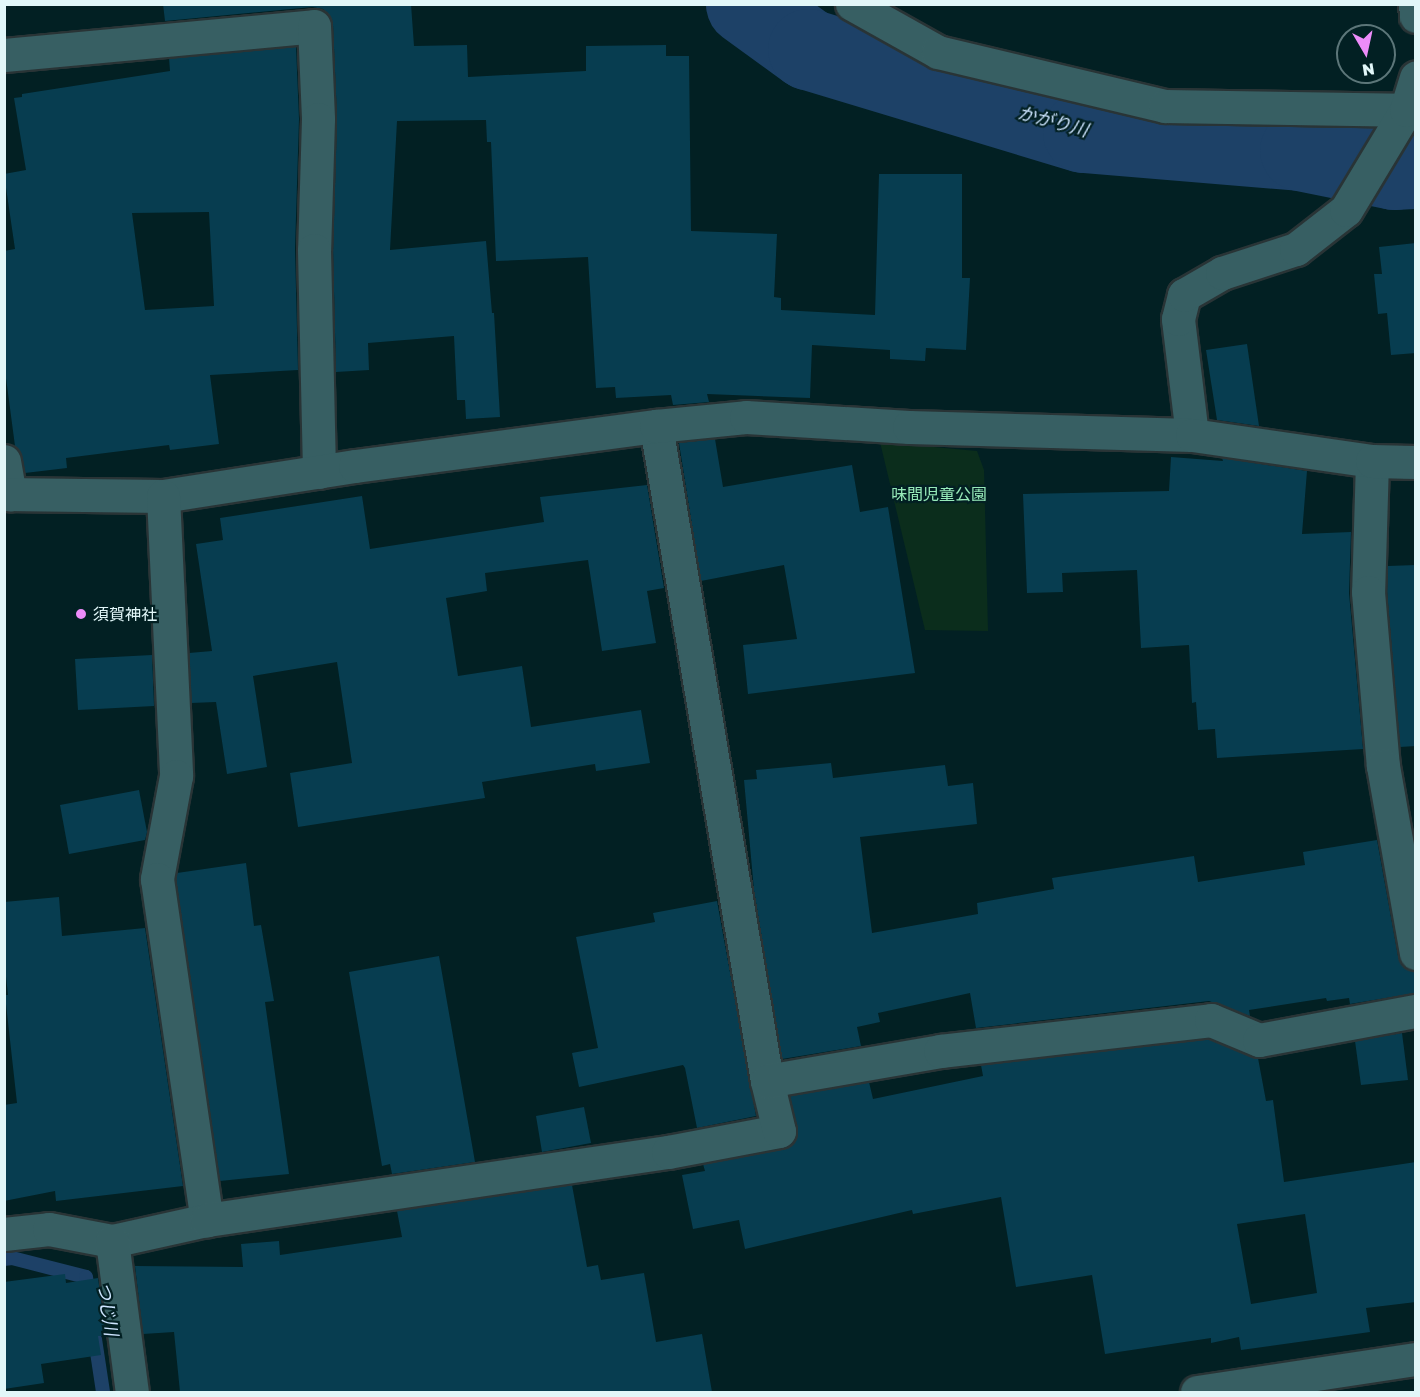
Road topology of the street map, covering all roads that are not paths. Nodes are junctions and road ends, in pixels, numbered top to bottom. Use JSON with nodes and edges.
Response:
{"nodes":[{"id":1,"x":852,"y":4,"type":"edge"},
{"id":2,"x":1415,"y":4,"type":"edge"},
{"id":3,"x":313,"y":15,"type":"edge"},
{"id":4,"x":1416,"y":16,"type":"edge"},
{"id":5,"x":4,"y":55,"type":"edge"},
{"id":6,"x":1416,"y":77,"type":"edge"},
{"id":7,"x":1411,"y":110,"type":"edge"},
{"id":8,"x":656,"y":426,"type":"junction"},
{"id":9,"x":1192,"y":435,"type":"junction"},
{"id":10,"x":4,"y":461,"type":"edge"},
{"id":11,"x":1372,"y":462,"type":"junction"},
{"id":12,"x":1416,"y":462,"type":"edge"},
{"id":13,"x":319,"y":472,"type":"junction"},
{"id":14,"x":7,"y":494,"type":"edge"},
{"id":15,"x":163,"y":496,"type":"junction"},
{"id":16,"x":1416,"y":953,"type":"edge"},
{"id":17,"x":1416,"y":1011,"type":"edge"},
{"id":18,"x":767,"y":1081,"type":"junction"},
{"id":19,"x":207,"y":1221,"type":"junction"},
{"id":20,"x":4,"y":1234,"type":"edge"},
{"id":21,"x":112,"y":1241,"type":"junction"},
{"id":22,"x":1416,"y":1359,"type":"edge"},
{"id":23,"x":132,"y":1392,"type":"edge"},
{"id":24,"x":1197,"y":1392,"type":"edge"}],
"edges":[{"from":1,"to":7,"type":"street"},
{"from":2,"to":4,"type":"street"},
{"from":3,"to":5,"type":"street"},
{"from":3,"to":13,"type":"street"},
{"from":6,"to":7,"type":"street"},
{"from":7,"to":9,"type":"street"},
{"from":8,"to":9,"type":"street"},
{"from":8,"to":13,"type":"street"},
{"from":8,"to":18,"type":"street"},
{"from":9,"to":11,"type":"street"},
{"from":10,"to":14,"type":"street"},
{"from":11,"to":12,"type":"street"},
{"from":11,"to":16,"type":"street"},
{"from":13,"to":15,"type":"street"},
{"from":14,"to":15,"type":"street"},
{"from":15,"to":19,"type":"street"},
{"from":17,"to":18,"type":"street"},
{"from":18,"to":19,"type":"street"},
{"from":19,"to":21,"type":"street"},
{"from":20,"to":21,"type":"street"},
{"from":21,"to":23,"type":"street"},
{"from":22,"to":24,"type":"street"}]}
